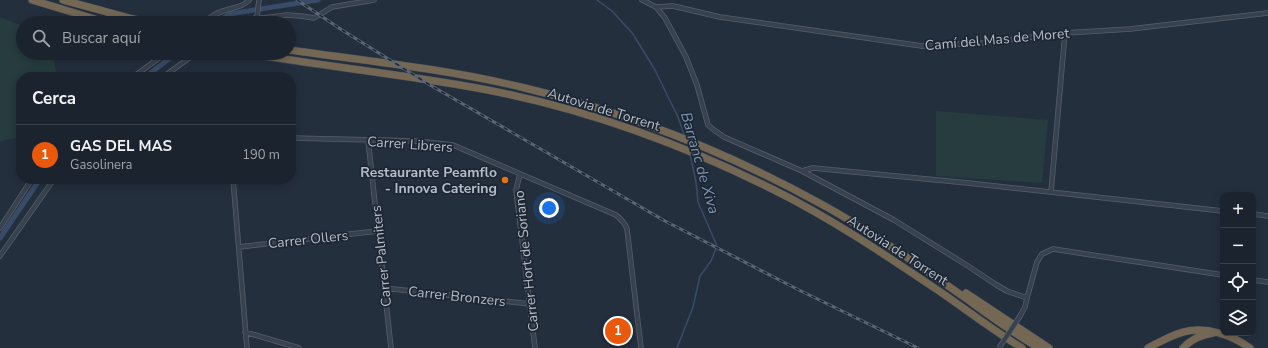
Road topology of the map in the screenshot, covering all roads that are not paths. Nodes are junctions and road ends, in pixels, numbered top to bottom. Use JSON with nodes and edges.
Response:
{"nodes":[{"id":1,"x":32,"y":0,"type":"edge"},
{"id":2,"x":63,"y":0,"type":"edge"},
{"id":3,"x":249,"y":0,"type":"edge"},
{"id":4,"x":374,"y":0,"type":"edge"},
{"id":5,"x":642,"y":0,"type":"edge"},
{"id":6,"x":259,"y":1,"type":"edge"},
{"id":7,"x":656,"y":7,"type":"junction"},
{"id":8,"x":1268,"y":13,"type":"edge"},
{"id":9,"x":85,"y":16,"type":"edge"},
{"id":10,"x":124,"y":16,"type":"edge"},
{"id":11,"x":213,"y":16,"type":"edge"},
{"id":12,"x":257,"y":16,"type":"edge"},
{"id":13,"x":276,"y":16,"type":"edge"},
{"id":14,"x":1065,"y":33,"type":"junction"},
{"id":15,"x":296,"y":51,"type":"edge"},
{"id":16,"x":156,"y":60,"type":"edge"},
{"id":17,"x":186,"y":60,"type":"edge"},
{"id":18,"x":293,"y":60,"type":"edge"},
{"id":19,"x":140,"y":72,"type":"edge"},
{"id":20,"x":170,"y":72,"type":"edge"},
{"id":21,"x":296,"y":138,"type":"edge"},
{"id":22,"x":368,"y":140,"type":"junction"},
{"id":23,"x":802,"y":171,"type":"junction"},
{"id":24,"x":520,"y":174,"type":"junction"},
{"id":25,"x":29,"y":184,"type":"edge"},
{"id":26,"x":50,"y":184,"type":"edge"},
{"id":27,"x":233,"y":184,"type":"edge"},
{"id":28,"x":1051,"y":192,"type":"junction"},
{"id":29,"x":825,"y":206,"type":"junction"},
{"id":30,"x":1220,"y":211,"type":"edge"},
{"id":31,"x":1256,"y":214,"type":"edge"},
{"id":32,"x":1268,"y":216,"type":"edge"},
{"id":33,"x":0,"y":228,"type":"edge"},
{"id":34,"x":377,"y":231,"type":"junction"},
{"id":35,"x":866,"y":243,"type":"junction"},
{"id":36,"x":239,"y":247,"type":"junction"},
{"id":37,"x":0,"y":256,"type":"edge"},
{"id":38,"x":1220,"y":275,"type":"edge"},
{"id":39,"x":1256,"y":280,"type":"edge"},
{"id":40,"x":1268,"y":282,"type":"edge"},
{"id":41,"x":384,"y":288,"type":"junction"},
{"id":42,"x":1027,"y":298,"type":"junction"},
{"id":43,"x":530,"y":304,"type":"junction"},
{"id":44,"x":245,"y":332,"type":"junction"},
{"id":45,"x":1217,"y":332,"type":"junction"},
{"id":46,"x":247,"y":348,"type":"edge"},
{"id":47,"x":299,"y":348,"type":"edge"},
{"id":48,"x":391,"y":348,"type":"edge"},
{"id":49,"x":535,"y":348,"type":"edge"},
{"id":50,"x":640,"y":348,"type":"edge"},
{"id":51,"x":999,"y":348,"type":"edge"},
{"id":52,"x":1014,"y":348,"type":"edge"},
{"id":53,"x":1022,"y":348,"type":"edge"},
{"id":54,"x":1039,"y":348,"type":"edge"},
{"id":55,"x":1049,"y":348,"type":"edge"},
{"id":56,"x":1148,"y":348,"type":"edge"},
{"id":57,"x":1184,"y":348,"type":"edge"},
{"id":58,"x":1250,"y":348,"type":"edge"}],
"edges":[{"from":1,"to":9,"type":"highway"},
{"from":2,"to":10,"type":"highway"},
{"from":3,"to":11,"type":"street"},
{"from":4,"to":13,"type":"street"},
{"from":5,"to":7,"type":"street"},
{"from":6,"to":12,"type":"street"},
{"from":7,"to":14,"type":"street","name":"Camí del Mas de Moret"},
{"from":7,"to":23,"type":"street"},
{"from":8,"to":14,"type":"street","name":"Camí del Mas de Moret"},
{"from":14,"to":28,"type":"street"},
{"from":15,"to":29,"type":"highway","name":"Autovia de Torrent"},
{"from":16,"to":19,"type":"street"},
{"from":17,"to":20,"type":"street"},
{"from":18,"to":35,"type":"highway","name":"Autovia de Torrent"},
{"from":21,"to":22,"type":"street","name":"Carrer Librers"},
{"from":22,"to":24,"type":"street","name":"Carrer Librers"},
{"from":22,"to":34,"type":"street","name":"Carrer Palmiters"},
{"from":23,"to":28,"type":"street"},
{"from":23,"to":42,"type":"street"},
{"from":24,"to":43,"type":"street","name":"Carrer Hort de Soriano"},
{"from":24,"to":50,"type":"street","name":"Carrer Librers"},
{"from":25,"to":33,"type":"street"},
{"from":26,"to":37,"type":"street"},
{"from":27,"to":36,"type":"street"},
{"from":28,"to":30,"type":"street"},
{"from":29,"to":54,"type":"highway","name":"Autovia de Torrent"},
{"from":29,"to":55,"type":"highway"},
{"from":31,"to":32,"type":"street"},
{"from":34,"to":36,"type":"street","name":"Carrer Ollers"},
{"from":34,"to":41,"type":"street","name":"Carrer Palmiters"},
{"from":35,"to":52,"type":"highway"},
{"from":35,"to":53,"type":"highway","name":"Autovia de Torrent"},
{"from":36,"to":44,"type":"street"},
{"from":38,"to":42,"type":"street"},
{"from":39,"to":40,"type":"street"},
{"from":41,"to":43,"type":"street","name":"Carrer Bronzers"},
{"from":41,"to":48,"type":"street","name":"Carrer Palmiters"},
{"from":42,"to":51,"type":"street","bridge":true},
{"from":43,"to":49,"type":"street","name":"Carrer Hort de Soriano"},
{"from":44,"to":46,"type":"street"},
{"from":44,"to":47,"type":"street"},
{"from":45,"to":56,"type":"highway"},
{"from":45,"to":57,"type":"highway"},
{"from":45,"to":58,"type":"highway"}]}
